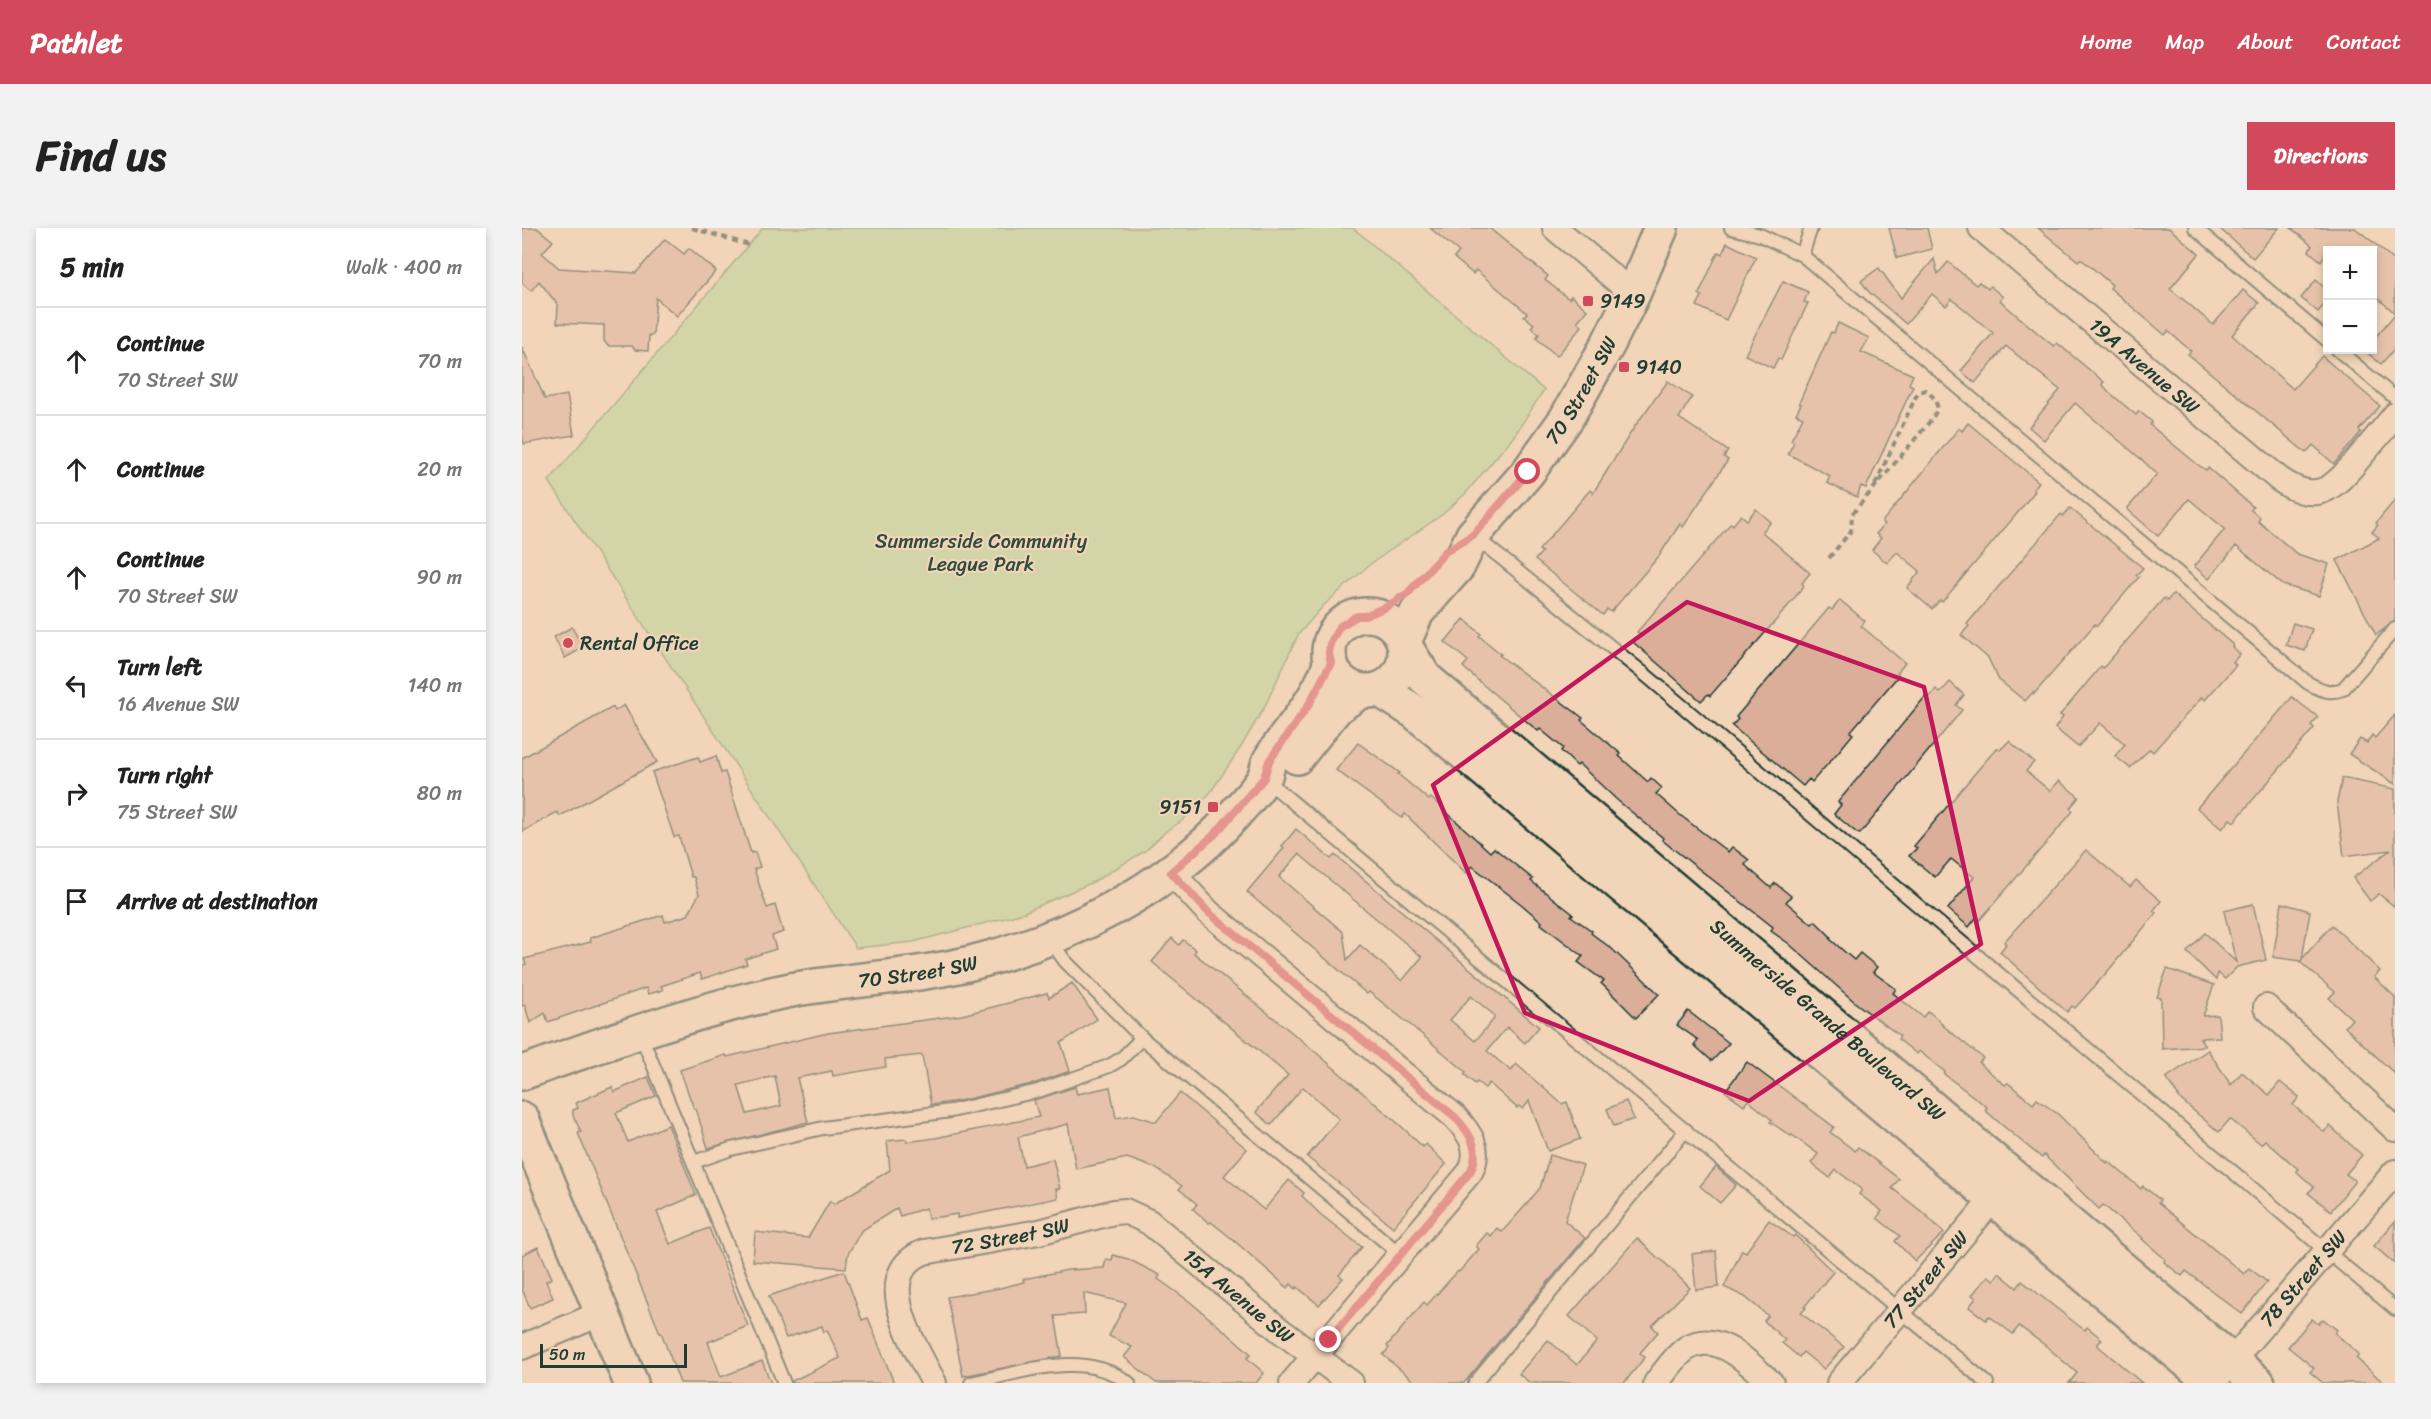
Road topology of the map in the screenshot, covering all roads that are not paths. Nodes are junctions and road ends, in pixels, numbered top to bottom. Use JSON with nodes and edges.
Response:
{"nodes":[{"id":1,"x":1555,"y":228,"type":"edge"},
{"id":2,"x":1661,"y":228,"type":"edge"},
{"id":3,"x":1731,"y":228,"type":"edge"},
{"id":4,"x":1810,"y":228,"type":"edge"},
{"id":5,"x":1981,"y":228,"type":"edge"},
{"id":6,"x":2195,"y":228,"type":"edge"},
{"id":7,"x":1802,"y":255,"type":"junction"},
{"id":8,"x":1633,"y":294,"type":"junction"},
{"id":9,"x":2323,"y":337,"type":"edge"},
{"id":10,"x":2343,"y":354,"type":"edge"},
{"id":11,"x":2395,"y":398,"type":"edge"},
{"id":12,"x":2395,"y":415,"type":"edge"},
{"id":13,"x":1473,"y":535,"type":"junction"},
{"id":14,"x":1365,"y":616,"type":"junction"},
{"id":15,"x":2395,"y":629,"type":"edge"},
{"id":16,"x":1405,"y":645,"type":"junction"},
{"id":17,"x":1331,"y":663,"type":"junction"},
{"id":18,"x":1370,"y":690,"type":"junction"},
{"id":19,"x":1264,"y":778,"type":"junction"},
{"id":20,"x":1171,"y":872,"type":"junction"},
{"id":21,"x":1049,"y":938,"type":"junction"},
{"id":22,"x":2266,"y":1007,"type":"dead end"},
{"id":23,"x":640,"y":1032,"type":"junction"},
{"id":24,"x":1142,"y":1038,"type":"junction"},
{"id":25,"x":522,"y":1073,"type":"edge"},
{"id":26,"x":522,"y":1119,"type":"edge"},
{"id":27,"x":2395,"y":1129,"type":"edge"},
{"id":28,"x":1686,"y":1130,"type":"junction"},
{"id":29,"x":694,"y":1162,"type":"junction"},
{"id":30,"x":2395,"y":1172,"type":"edge"},
{"id":31,"x":2002,"y":1188,"type":"junction"},
{"id":32,"x":1125,"y":1211,"type":"joint"},
{"id":33,"x":2325,"y":1251,"type":"junction"},
{"id":34,"x":1400,"y":1254,"type":"junction"},
{"id":35,"x":2395,"y":1309,"type":"edge"},
{"id":36,"x":1900,"y":1310,"type":"junction"},
{"id":37,"x":602,"y":1313,"type":"junction"},
{"id":38,"x":522,"y":1347,"type":"edge"},
{"id":39,"x":1315,"y":1355,"type":"junction"},
{"id":40,"x":2222,"y":1372,"type":"edge"},
{"id":41,"x":1120,"y":1381,"type":"edge"},
{"id":42,"x":631,"y":1383,"type":"edge"},
{"id":43,"x":784,"y":1383,"type":"edge"},
{"id":44,"x":934,"y":1383,"type":"edge"},
{"id":45,"x":971,"y":1383,"type":"edge"},
{"id":46,"x":1292,"y":1383,"type":"edge"},
{"id":47,"x":1351,"y":1383,"type":"edge"},
{"id":48,"x":1475,"y":1383,"type":"edge"},
{"id":49,"x":1656,"y":1383,"type":"edge"},
{"id":50,"x":1771,"y":1383,"type":"edge"},
{"id":51,"x":1839,"y":1383,"type":"edge"},
{"id":52,"x":1987,"y":1383,"type":"edge"},
{"id":53,"x":2259,"y":1383,"type":"edge"}],
"edges":[{"from":1,"to":8,"type":"street"},
{"from":2,"to":8,"type":"street","name":"70 Street SW"},
{"from":3,"to":7,"type":"lane"},
{"from":4,"to":7,"type":"lane"},
{"from":5,"to":12,"type":"street","name":"19A Avenue SW"},
{"from":6,"to":9,"type":"lane"},
{"from":7,"to":15,"type":"lane"},
{"from":8,"to":13,"type":"street","name":"70 Street SW"},
{"from":10,"to":11,"type":"lane"},
{"from":13,"to":14,"type":"street","name":"70 Street SW"},
{"from":13,"to":16,"type":"street","name":"70 Street SW"},
{"from":13,"to":33,"type":"lane"},
{"from":14,"to":16,"type":"street"},
{"from":14,"to":17,"type":"street"},
{"from":16,"to":18,"type":"street"},
{"from":16,"to":31,"type":"street","name":"Summerside Grande Boulevard SW"},
{"from":17,"to":18,"type":"street"},
{"from":17,"to":19,"type":"street","name":"70 Street SW"},
{"from":18,"to":19,"type":"street","name":"70 Street SW"},
{"from":18,"to":31,"type":"street","name":"Summerside Grande Boulevard SW"},
{"from":19,"to":20,"type":"street","name":"70 Street SW"},
{"from":19,"to":28,"type":"lane"},
{"from":20,"to":21,"type":"street","name":"70 Street SW"},
{"from":20,"to":34,"type":"street"},
{"from":21,"to":23,"type":"street","name":"70 Street SW"},
{"from":21,"to":24,"type":"lane"},
{"from":22,"to":27,"type":"street"},
{"from":23,"to":25,"type":"street","name":"70 Street SW"},
{"from":23,"to":29,"type":"lane"},
{"from":24,"to":29,"type":"lane"},
{"from":24,"to":34,"type":"lane"},
{"from":26,"to":37,"type":"street"},
{"from":28,"to":36,"type":"lane"},
{"from":28,"to":48,"type":"lane"},
{"from":29,"to":43,"type":"lane"},
{"from":30,"to":33,"type":"street","name":"78 Street SW"},
{"from":31,"to":36,"type":"street","name":"77 Street SW"},
{"from":31,"to":40,"type":"street","name":"Summerside Grande Boulevard SW"},
{"from":32,"to":39,"type":"street","name":"15A Avenue SW"},
{"from":32,"to":44,"type":"street","name":"72 Street SW"},
{"from":33,"to":35,"type":"lane"},
{"from":33,"to":40,"type":"street","name":"78 Street SW"},
{"from":34,"to":39,"type":"street"},
{"from":36,"to":51,"type":"street","name":"77 Street SW"},
{"from":36,"to":52,"type":"lane"},
{"from":37,"to":38,"type":"street"},
{"from":37,"to":42,"type":"street"},
{"from":39,"to":46,"type":"street"},
{"from":39,"to":47,"type":"street","name":"15A Avenue SW"},
{"from":40,"to":53,"type":"street","name":"Summerside Grande Boulevard SW"},
{"from":41,"to":45,"type":"lane"},
{"from":49,"to":50,"type":"street"}]}
